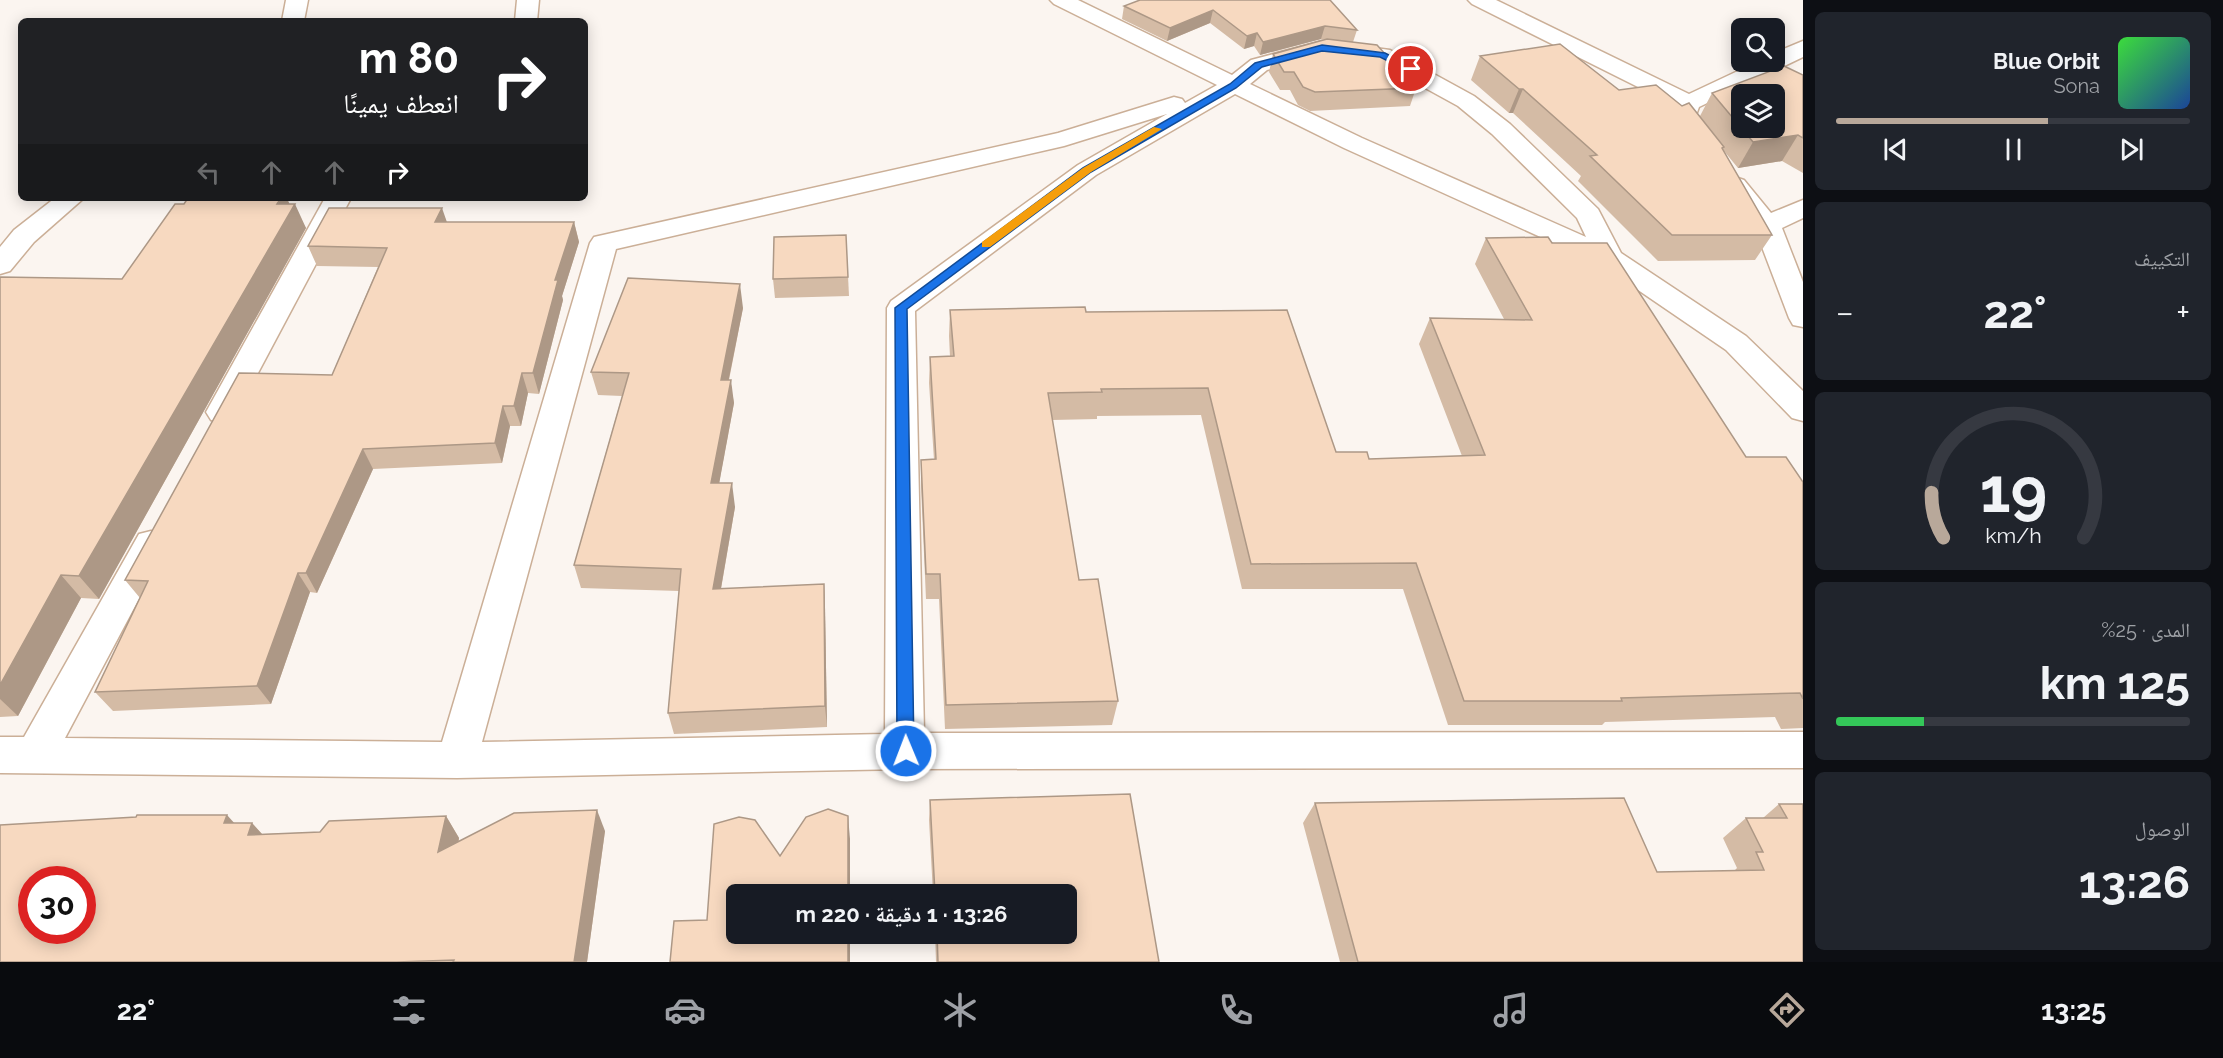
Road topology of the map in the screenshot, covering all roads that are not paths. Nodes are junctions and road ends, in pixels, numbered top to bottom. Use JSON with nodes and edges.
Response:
{"nodes":[{"id":1,"x":297,"y":0,"type":"edge"},
{"id":2,"x":528,"y":0,"type":"edge"},
{"id":3,"x":1061,"y":0,"type":"edge"},
{"id":4,"x":1497,"y":3,"type":"edge"},
{"id":5,"x":294,"y":18,"type":"edge"},
{"id":6,"x":526,"y":18,"type":"edge"},
{"id":7,"x":1803,"y":48,"type":"edge"},
{"id":8,"x":1233,"y":86,"type":"junction"},
{"id":9,"x":1689,"y":103,"type":"junction"},
{"id":10,"x":68,"y":201,"type":"edge"},
{"id":11,"x":336,"y":201,"type":"edge"},
{"id":12,"x":1803,"y":208,"type":"edge"},
{"id":13,"x":1767,"y":225,"type":"junction"},
{"id":14,"x":1610,"y":258,"type":"junction"},
{"id":15,"x":0,"y":265,"type":"edge"},
{"id":16,"x":1803,"y":318,"type":"edge"},
{"id":17,"x":1803,"y":410,"type":"edge"},
{"id":18,"x":207,"y":440,"type":"edge"},
{"id":19,"x":167,"y":514,"type":"edge"},
{"id":20,"x":1803,"y":750,"type":"edge"},
{"id":21,"x":906,"y":751,"type":"junction"},
{"id":22,"x":18,"y":756,"type":"edge"},
{"id":23,"x":457,"y":760,"type":"junction"}],
"edges":[{"from":1,"to":5,"type":"street"},
{"from":2,"to":6,"type":"street"},
{"from":3,"to":8,"type":"street"},
{"from":4,"to":9,"type":"street"},
{"from":7,"to":9,"type":"street"},
{"from":8,"to":14,"type":"street"},
{"from":8,"to":14,"type":"street"},
{"from":8,"to":21,"type":"street"},
{"from":8,"to":23,"type":"street"},
{"from":9,"to":13,"type":"street"},
{"from":10,"to":15,"type":"street"},
{"from":11,"to":18,"type":"street"},
{"from":12,"to":13,"type":"street"},
{"from":13,"to":16,"type":"street"},
{"from":14,"to":17,"type":"street"},
{"from":19,"to":22,"type":"street"},
{"from":20,"to":21,"type":"street"},
{"from":21,"to":23,"type":"street"},
{"from":22,"to":23,"type":"street"}]}
